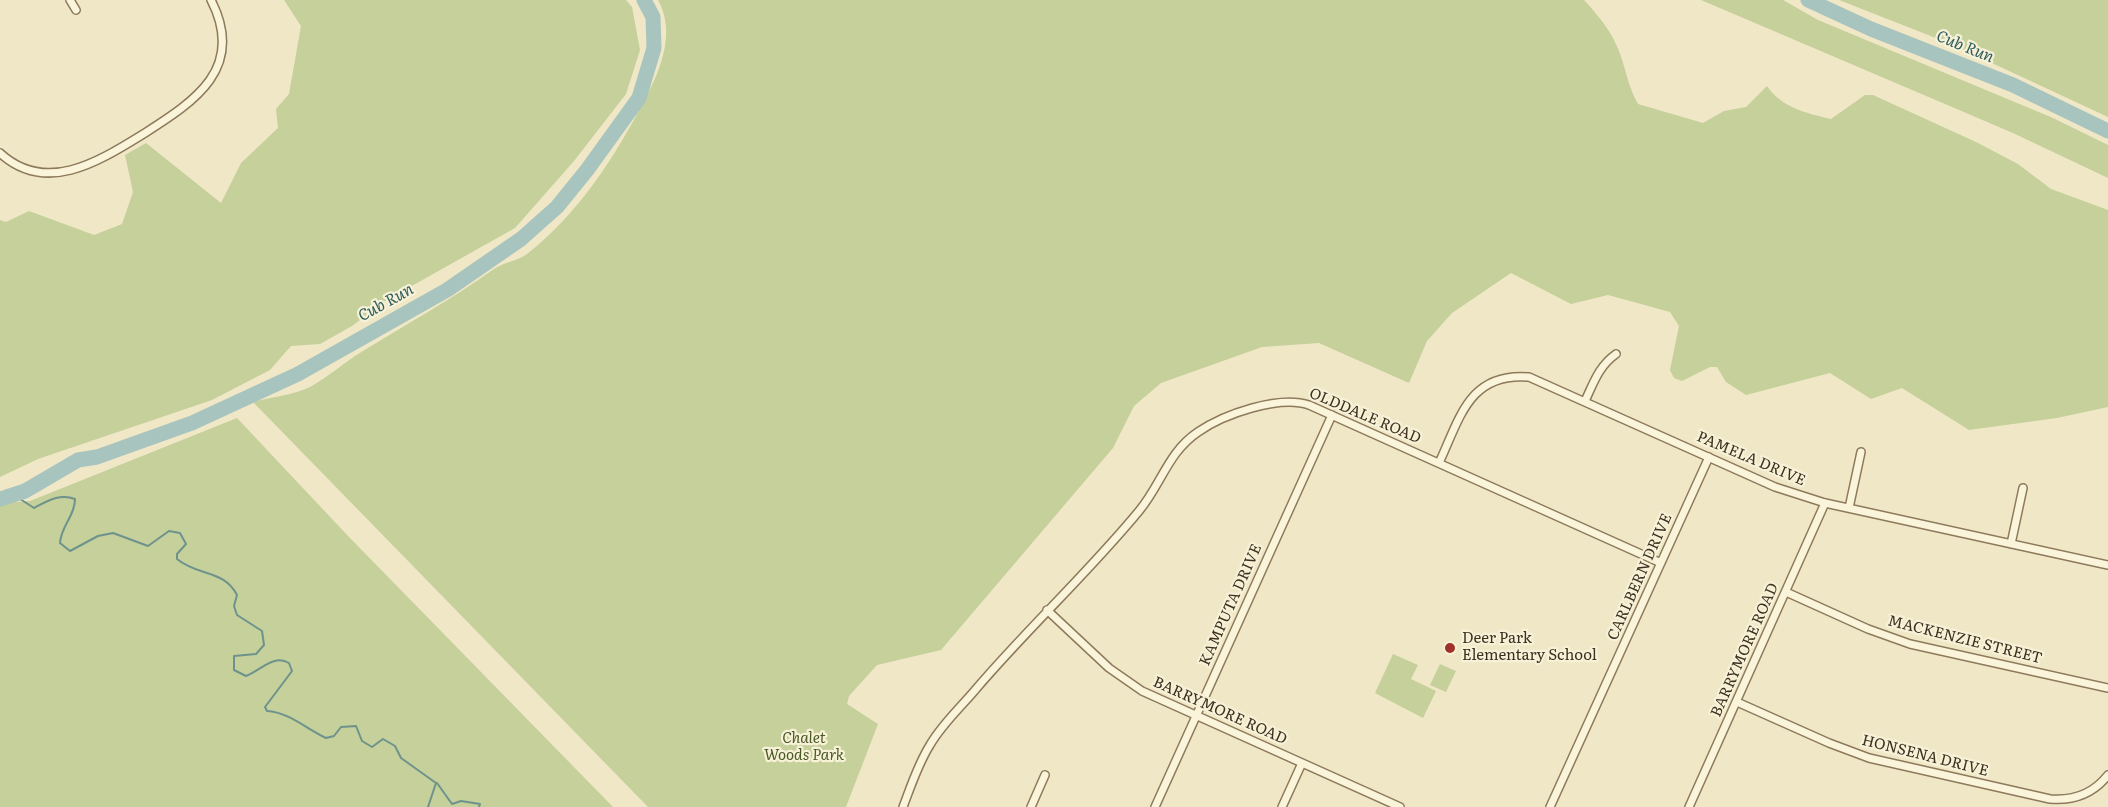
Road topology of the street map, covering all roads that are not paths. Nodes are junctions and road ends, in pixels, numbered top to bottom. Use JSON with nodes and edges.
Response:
{"nodes":[{"id":1,"x":70,"y":0,"type":"edge"},
{"id":2,"x":211,"y":0,"type":"edge"},
{"id":3,"x":76,"y":10,"type":"dead end"},
{"id":4,"x":0,"y":153,"type":"edge"},
{"id":5,"x":1616,"y":354,"type":"dead end"},
{"id":6,"x":1585,"y":401,"type":"junction"},
{"id":7,"x":1332,"y":415,"type":"junction"},
{"id":8,"x":1861,"y":452,"type":"dead end"},
{"id":9,"x":1709,"y":457,"type":"junction"},
{"id":10,"x":1439,"y":463,"type":"junction"},
{"id":11,"x":2023,"y":488,"type":"dead end"},
{"id":12,"x":1825,"y":504,"type":"junction"},
{"id":13,"x":1850,"y":508,"type":"junction"},
{"id":14,"x":2011,"y":544,"type":"junction"},
{"id":15,"x":1661,"y":563,"type":"junction"},
{"id":16,"x":2108,"y":565,"type":"edge"},
{"id":17,"x":1786,"y":592,"type":"junction"},
{"id":18,"x":1047,"y":610,"type":"junction"},
{"id":19,"x":2108,"y":688,"type":"edge"},
{"id":20,"x":1737,"y":702,"type":"junction"},
{"id":21,"x":1196,"y":715,"type":"junction"},
{"id":22,"x":1302,"y":763,"type":"junction"},
{"id":23,"x":1045,"y":775,"type":"dead end"},
{"id":24,"x":2108,"y":775,"type":"edge"},
{"id":25,"x":903,"y":807,"type":"edge"},
{"id":26,"x":1031,"y":807,"type":"edge"},
{"id":27,"x":1155,"y":807,"type":"edge"},
{"id":28,"x":1282,"y":807,"type":"edge"},
{"id":29,"x":1400,"y":807,"type":"edge"},
{"id":30,"x":1550,"y":807,"type":"edge"},
{"id":31,"x":1689,"y":807,"type":"edge"}],
"edges":[{"from":1,"to":3,"type":"street"},
{"from":2,"to":4,"type":"street"},
{"from":5,"to":6,"type":"street"},
{"from":6,"to":9,"type":"street","name":"PAMELA DRIVE"},
{"from":6,"to":10,"type":"street","name":"PAMELA DRIVE"},
{"from":7,"to":10,"type":"street","name":"OLDDALE ROAD"},
{"from":7,"to":18,"type":"street","name":"OLDDALE ROAD"},
{"from":7,"to":21,"type":"street","name":"KAMPUTA DRIVE"},
{"from":8,"to":13,"type":"street"},
{"from":9,"to":12,"type":"street","name":"PAMELA DRIVE"},
{"from":9,"to":15,"type":"street","name":"CARLBERN DRIVE"},
{"from":10,"to":15,"type":"street","name":"OLDDALE ROAD"},
{"from":11,"to":14,"type":"street"},
{"from":12,"to":13,"type":"street","name":"PAMELA DRIVE"},
{"from":12,"to":17,"type":"street","name":"BARRYMORE ROAD"},
{"from":13,"to":14,"type":"street","name":"PAMELA DRIVE"},
{"from":14,"to":16,"type":"street","name":"PAMELA DRIVE"},
{"from":15,"to":30,"type":"street","name":"CARLBERN DRIVE"},
{"from":17,"to":19,"type":"street","name":"MACKENZIE STREET"},
{"from":17,"to":20,"type":"street","name":"BARRYMORE ROAD"},
{"from":18,"to":21,"type":"street","name":"BARRYMORE ROAD"},
{"from":18,"to":25,"type":"street","name":"OLDDALE ROAD"},
{"from":20,"to":24,"type":"street","name":"HONSENA DRIVE"},
{"from":20,"to":31,"type":"street","name":"BARRYMORE ROAD"},
{"from":21,"to":22,"type":"street","name":"BARRYMORE ROAD"},
{"from":21,"to":27,"type":"street","name":"KAMPUTA DRIVE"},
{"from":22,"to":28,"type":"street"},
{"from":22,"to":29,"type":"street","name":"BARRYMORE ROAD"},
{"from":23,"to":26,"type":"street"}]}
